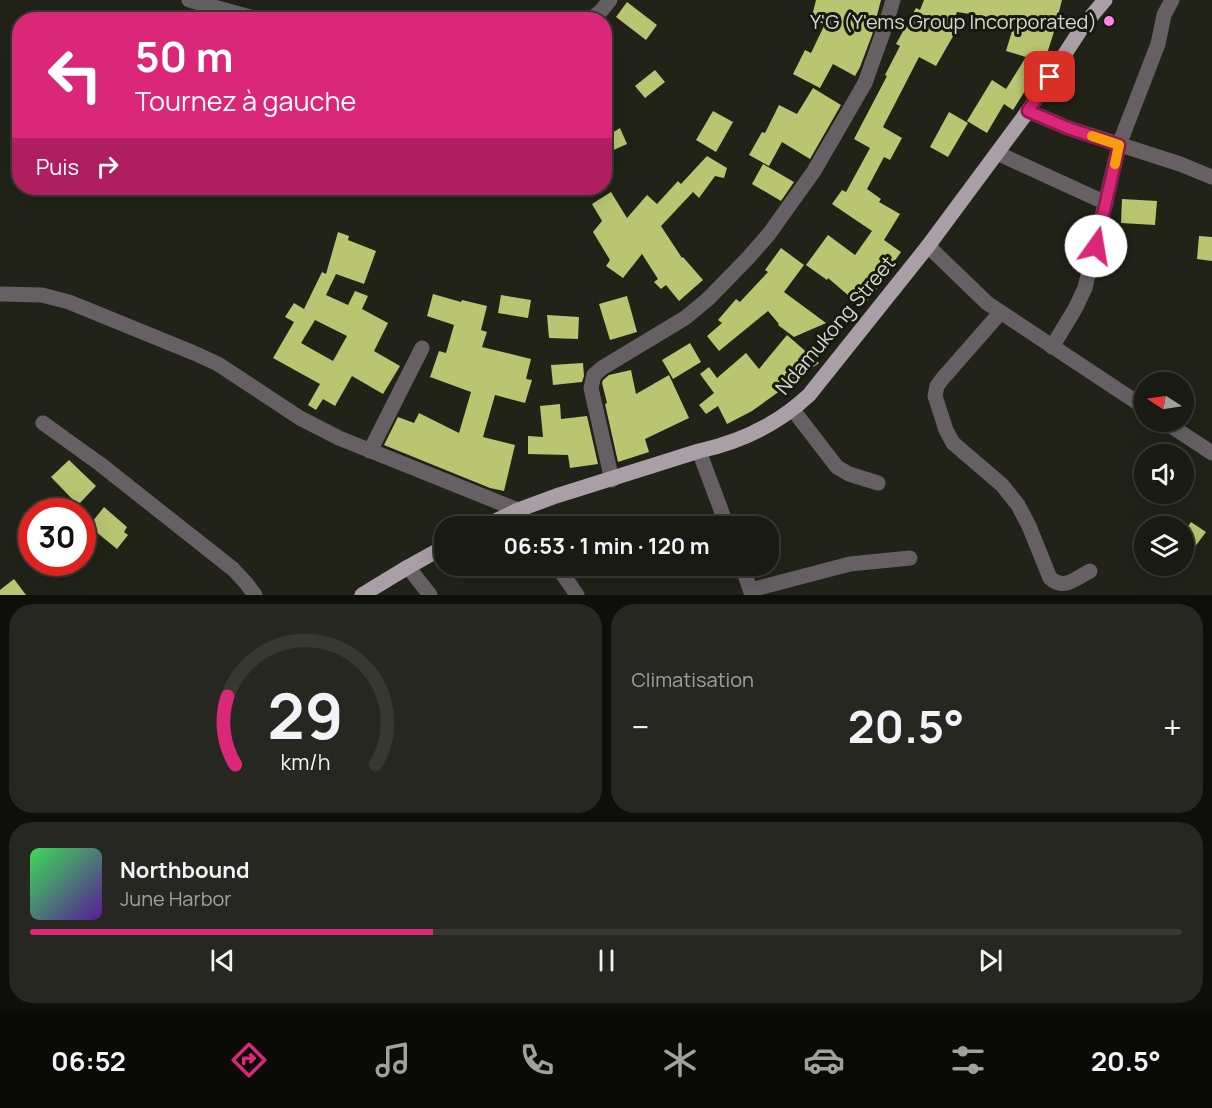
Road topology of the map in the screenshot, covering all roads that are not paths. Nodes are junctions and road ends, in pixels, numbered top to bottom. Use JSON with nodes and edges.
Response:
{"nodes":[{"id":1,"x":189,"y":0,"type":"edge"},
{"id":2,"x":609,"y":0,"type":"edge"},
{"id":3,"x":893,"y":0,"type":"edge"},
{"id":4,"x":1105,"y":0,"type":"edge"},
{"id":5,"x":1172,"y":0,"type":"edge"},
{"id":6,"x":232,"y":12,"type":"edge"},
{"id":7,"x":599,"y":12,"type":"edge"},
{"id":8,"x":1028,"y":111,"type":"junction"},
{"id":9,"x":1119,"y":145,"type":"junction"},
{"id":10,"x":997,"y":153,"type":"junction"},
{"id":11,"x":1212,"y":177,"type":"edge"},
{"id":12,"x":1106,"y":203,"type":"junction"},
{"id":13,"x":928,"y":246,"type":"junction"},
{"id":14,"x":0,"y":294,"type":"edge"},
{"id":15,"x":1000,"y":313,"type":"junction"},
{"id":16,"x":1052,"y":347,"type":"junction"},
{"id":17,"x":422,"y":348,"type":"dead end"},
{"id":18,"x":1134,"y":400,"type":"edge"},
{"id":19,"x":793,"y":410,"type":"junction"},
{"id":20,"x":43,"y":423,"type":"dead end"},
{"id":21,"x":1180,"y":432,"type":"edge"},
{"id":22,"x":370,"y":451,"type":"junction"},
{"id":23,"x":699,"y":451,"type":"junction"},
{"id":24,"x":1212,"y":453,"type":"edge"},
{"id":25,"x":612,"y":480,"type":"junction"},
{"id":26,"x":878,"y":483,"type":"dead end"},
{"id":27,"x":518,"y":510,"type":"junction"},
{"id":28,"x":506,"y":516,"type":"edge"},
{"id":29,"x":522,"y":516,"type":"edge"},
{"id":30,"x":723,"y":516,"type":"edge"},
{"id":31,"x":434,"y":552,"type":"edge"},
{"id":32,"x":910,"y":558,"type":"dead end"},
{"id":33,"x":408,"y":567,"type":"junction"},
{"id":34,"x":1090,"y":571,"type":"dead end"},
{"id":35,"x":564,"y":576,"type":"edge"},
{"id":36,"x":746,"y":576,"type":"edge"},
{"id":37,"x":752,"y":592,"type":"edge"},
{"id":38,"x":255,"y":595,"type":"edge"},
{"id":39,"x":362,"y":595,"type":"edge"},
{"id":40,"x":430,"y":595,"type":"edge"},
{"id":41,"x":577,"y":595,"type":"edge"}],
"edges":[{"from":1,"to":6,"type":"street"},
{"from":2,"to":7,"type":"street"},
{"from":3,"to":25,"type":"street"},
{"from":4,"to":8,"type":"main road","name":"Ndamukong Street"},
{"from":5,"to":9,"type":"street"},
{"from":8,"to":9,"type":"street"},
{"from":8,"to":10,"type":"main road","name":"Ndamukong Street"},
{"from":9,"to":11,"type":"street"},
{"from":9,"to":12,"type":"street"},
{"from":10,"to":12,"type":"street"},
{"from":10,"to":13,"type":"main road","name":"Ndamukong Street"},
{"from":12,"to":16,"type":"street"},
{"from":13,"to":15,"type":"street"},
{"from":13,"to":19,"type":"main road","name":"Ndamukong Street"},
{"from":14,"to":22,"type":"street"},
{"from":15,"to":16,"type":"street"},
{"from":15,"to":34,"type":"street"},
{"from":16,"to":18,"type":"street"},
{"from":17,"to":22,"type":"street"},
{"from":19,"to":23,"type":"main road","name":"Ndamukong Street"},
{"from":19,"to":26,"type":"street"},
{"from":20,"to":38,"type":"street"},
{"from":21,"to":24,"type":"street"},
{"from":22,"to":27,"type":"street"},
{"from":23,"to":25,"type":"main road","name":"Ndamukong Street"},
{"from":23,"to":30,"type":"street"},
{"from":25,"to":27,"type":"main road","name":"Ndamukong Street"},
{"from":27,"to":28,"type":"main road","name":"Ndamukong Street"},
{"from":27,"to":29,"type":"street"},
{"from":31,"to":33,"type":"main road"},
{"from":32,"to":37,"type":"street"},
{"from":33,"to":39,"type":"main road"},
{"from":33,"to":40,"type":"street"},
{"from":35,"to":41,"type":"street"},
{"from":36,"to":37,"type":"street"}]}
